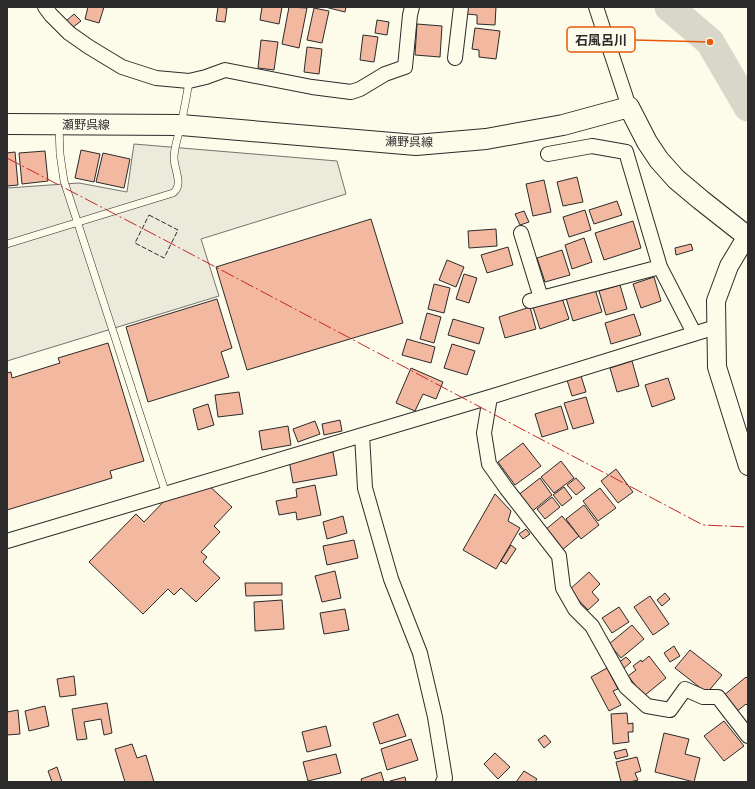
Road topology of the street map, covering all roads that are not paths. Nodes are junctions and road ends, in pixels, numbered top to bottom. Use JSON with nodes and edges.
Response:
{"nodes":[{"id":1,"x":45,"y":7,"type":"edge"},
{"id":2,"x":412,"y":7,"type":"edge"},
{"id":3,"x":461,"y":7,"type":"edge"},
{"id":4,"x":596,"y":7,"type":"edge"},
{"id":5,"x":454,"y":58,"type":"dead end"},
{"id":6,"x":189,"y":81,"type":"junction"},
{"id":7,"x":629,"y":107,"type":"junction"},
{"id":8,"x":7,"y":124,"type":"edge"},
{"id":9,"x":59,"y":124,"type":"junction"},
{"id":10,"x":181,"y":125,"type":"junction"},
{"id":11,"x":548,"y":154,"type":"dead end"},
{"id":12,"x":77,"y":222,"type":"junction"},
{"id":13,"x":521,"y":233,"type":"dead end"},
{"id":14,"x":748,"y":236,"type":"edge"},
{"id":15,"x":7,"y":244,"type":"edge"},
{"id":16,"x":660,"y":267,"type":"junction"},
{"id":17,"x":716,"y":327,"type":"junction"},
{"id":18,"x":694,"y":334,"type":"junction"},
{"id":19,"x":490,"y":397,"type":"junction"},
{"id":20,"x":362,"y":435,"type":"junction"},
{"id":21,"x":748,"y":466,"type":"edge"},
{"id":22,"x":166,"y":494,"type":"junction"},
{"id":23,"x":7,"y":541,"type":"edge"},
{"id":24,"x":748,"y":736,"type":"edge"},
{"id":25,"x":443,"y":782,"type":"edge"}],
"edges":[{"from":1,"to":6,"type":"street"},
{"from":2,"to":6,"type":"street"},
{"from":3,"to":5,"type":"street"},
{"from":4,"to":7,"type":"street"},
{"from":6,"to":10,"type":"lane"},
{"from":7,"to":10,"type":"main road","name":"瀬野呉線"},
{"from":7,"to":14,"type":"main road"},
{"from":8,"to":9,"type":"main road","name":"瀬野呉線"},
{"from":9,"to":10,"type":"main road","name":"瀬野呉線"},
{"from":9,"to":12,"type":"lane"},
{"from":10,"to":12,"type":"lane"},
{"from":11,"to":16,"type":"street"},
{"from":12,"to":15,"type":"lane"},
{"from":12,"to":22,"type":"lane"},
{"from":13,"to":16,"type":"street"},
{"from":14,"to":17,"type":"street"},
{"from":16,"to":18,"type":"street"},
{"from":17,"to":18,"type":"street"},
{"from":17,"to":21,"type":"street"},
{"from":18,"to":19,"type":"street"},
{"from":19,"to":20,"type":"street"},
{"from":19,"to":24,"type":"street"},
{"from":20,"to":22,"type":"street"},
{"from":20,"to":25,"type":"street"},
{"from":22,"to":23,"type":"street"}]}
